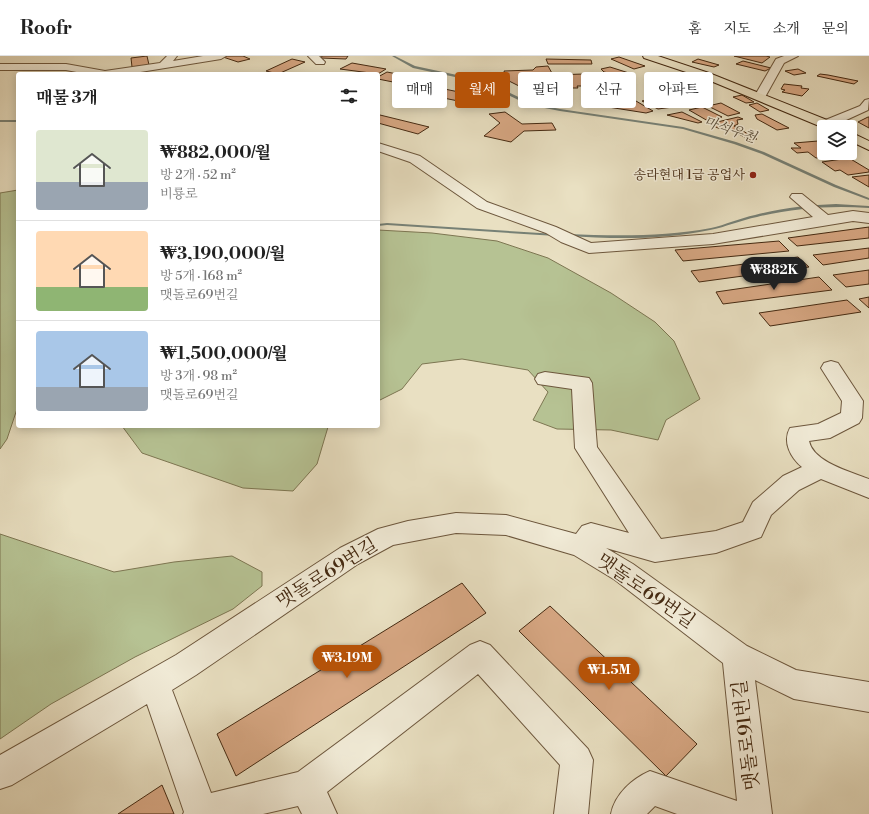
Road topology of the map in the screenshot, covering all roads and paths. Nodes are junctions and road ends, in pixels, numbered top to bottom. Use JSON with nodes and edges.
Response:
{"nodes":[{"id":1,"x":48,"y":56,"type":"edge"},
{"id":2,"x":172,"y":56,"type":"edge"},
{"id":3,"x":221,"y":56,"type":"edge"},
{"id":4,"x":648,"y":56,"type":"edge"},
{"id":5,"x":793,"y":56,"type":"edge"},
{"id":6,"x":163,"y":66,"type":"junction"},
{"id":7,"x":0,"y":67,"type":"edge"},
{"id":8,"x":28,"y":68,"type":"junction"},
{"id":9,"x":93,"y":72,"type":"edge"},
{"id":10,"x":119,"y":72,"type":"edge"},
{"id":11,"x":760,"y":97,"type":"junction"},
{"id":12,"x":869,"y":102,"type":"edge"},
{"id":13,"x":818,"y":120,"type":"edge"},
{"id":14,"x":840,"y":120,"type":"edge"},
{"id":15,"x":857,"y":140,"type":"edge"},
{"id":16,"x":869,"y":146,"type":"edge"},
{"id":17,"x":380,"y":148,"type":"edge"},
{"id":18,"x":869,"y":218,"type":"edge"},
{"id":19,"x":831,"y":368,"type":"dead end"},
{"id":20,"x":545,"y":379,"type":"dead end"},
{"id":21,"x":821,"y":469,"type":"junction"},
{"id":22,"x":869,"y":490,"type":"edge"},
{"id":23,"x":581,"y":546,"type":"junction"},
{"id":24,"x":655,"y":551,"type":"junction"},
{"id":25,"x":737,"y":656,"type":"junction"},
{"id":26,"x":155,"y":684,"type":"junction"},
{"id":27,"x":869,"y":697,"type":"edge"},
{"id":28,"x":0,"y":773,"type":"edge"},
{"id":29,"x":313,"y":800,"type":"edge"},
{"id":30,"x":200,"y":813,"type":"edge"},
{"id":31,"x":571,"y":814,"type":"edge"},
{"id":32,"x":628,"y":814,"type":"edge"},
{"id":33,"x":726,"y":814,"type":"edge"},
{"id":34,"x":755,"y":814,"type":"edge"}],
"edges":[{"from":1,"to":8,"type":"street"},
{"from":2,"to":6,"type":"street"},
{"from":3,"to":6,"type":"street"},
{"from":4,"to":11,"type":"main road"},
{"from":5,"to":11,"type":"street"},
{"from":6,"to":10,"type":"street"},
{"from":7,"to":8,"type":"street"},
{"from":8,"to":9,"type":"street"},
{"from":11,"to":13,"type":"main road"},
{"from":12,"to":14,"type":"street"},
{"from":15,"to":16,"type":"main road"},
{"from":17,"to":18,"type":"street"},
{"from":19,"to":21,"type":"street"},
{"from":20,"to":24,"type":"street"},
{"from":21,"to":22,"type":"street"},
{"from":21,"to":24,"type":"street"},
{"from":23,"to":24,"type":"street"},
{"from":23,"to":25,"type":"street","name":"맷돌로69번길"},
{"from":23,"to":26,"type":"street","name":"맷돌로69번길"},
{"from":25,"to":27,"type":"street","name":"맷돌로69번길"},
{"from":25,"to":34,"type":"street","name":"맷돌로91번길"},
{"from":26,"to":28,"type":"street","name":"맷돌로69번길"},
{"from":26,"to":30,"type":"street"},
{"from":29,"to":30,"type":"street"},
{"from":29,"to":31,"type":"street"},
{"from":32,"to":33,"type":"street"}]}
